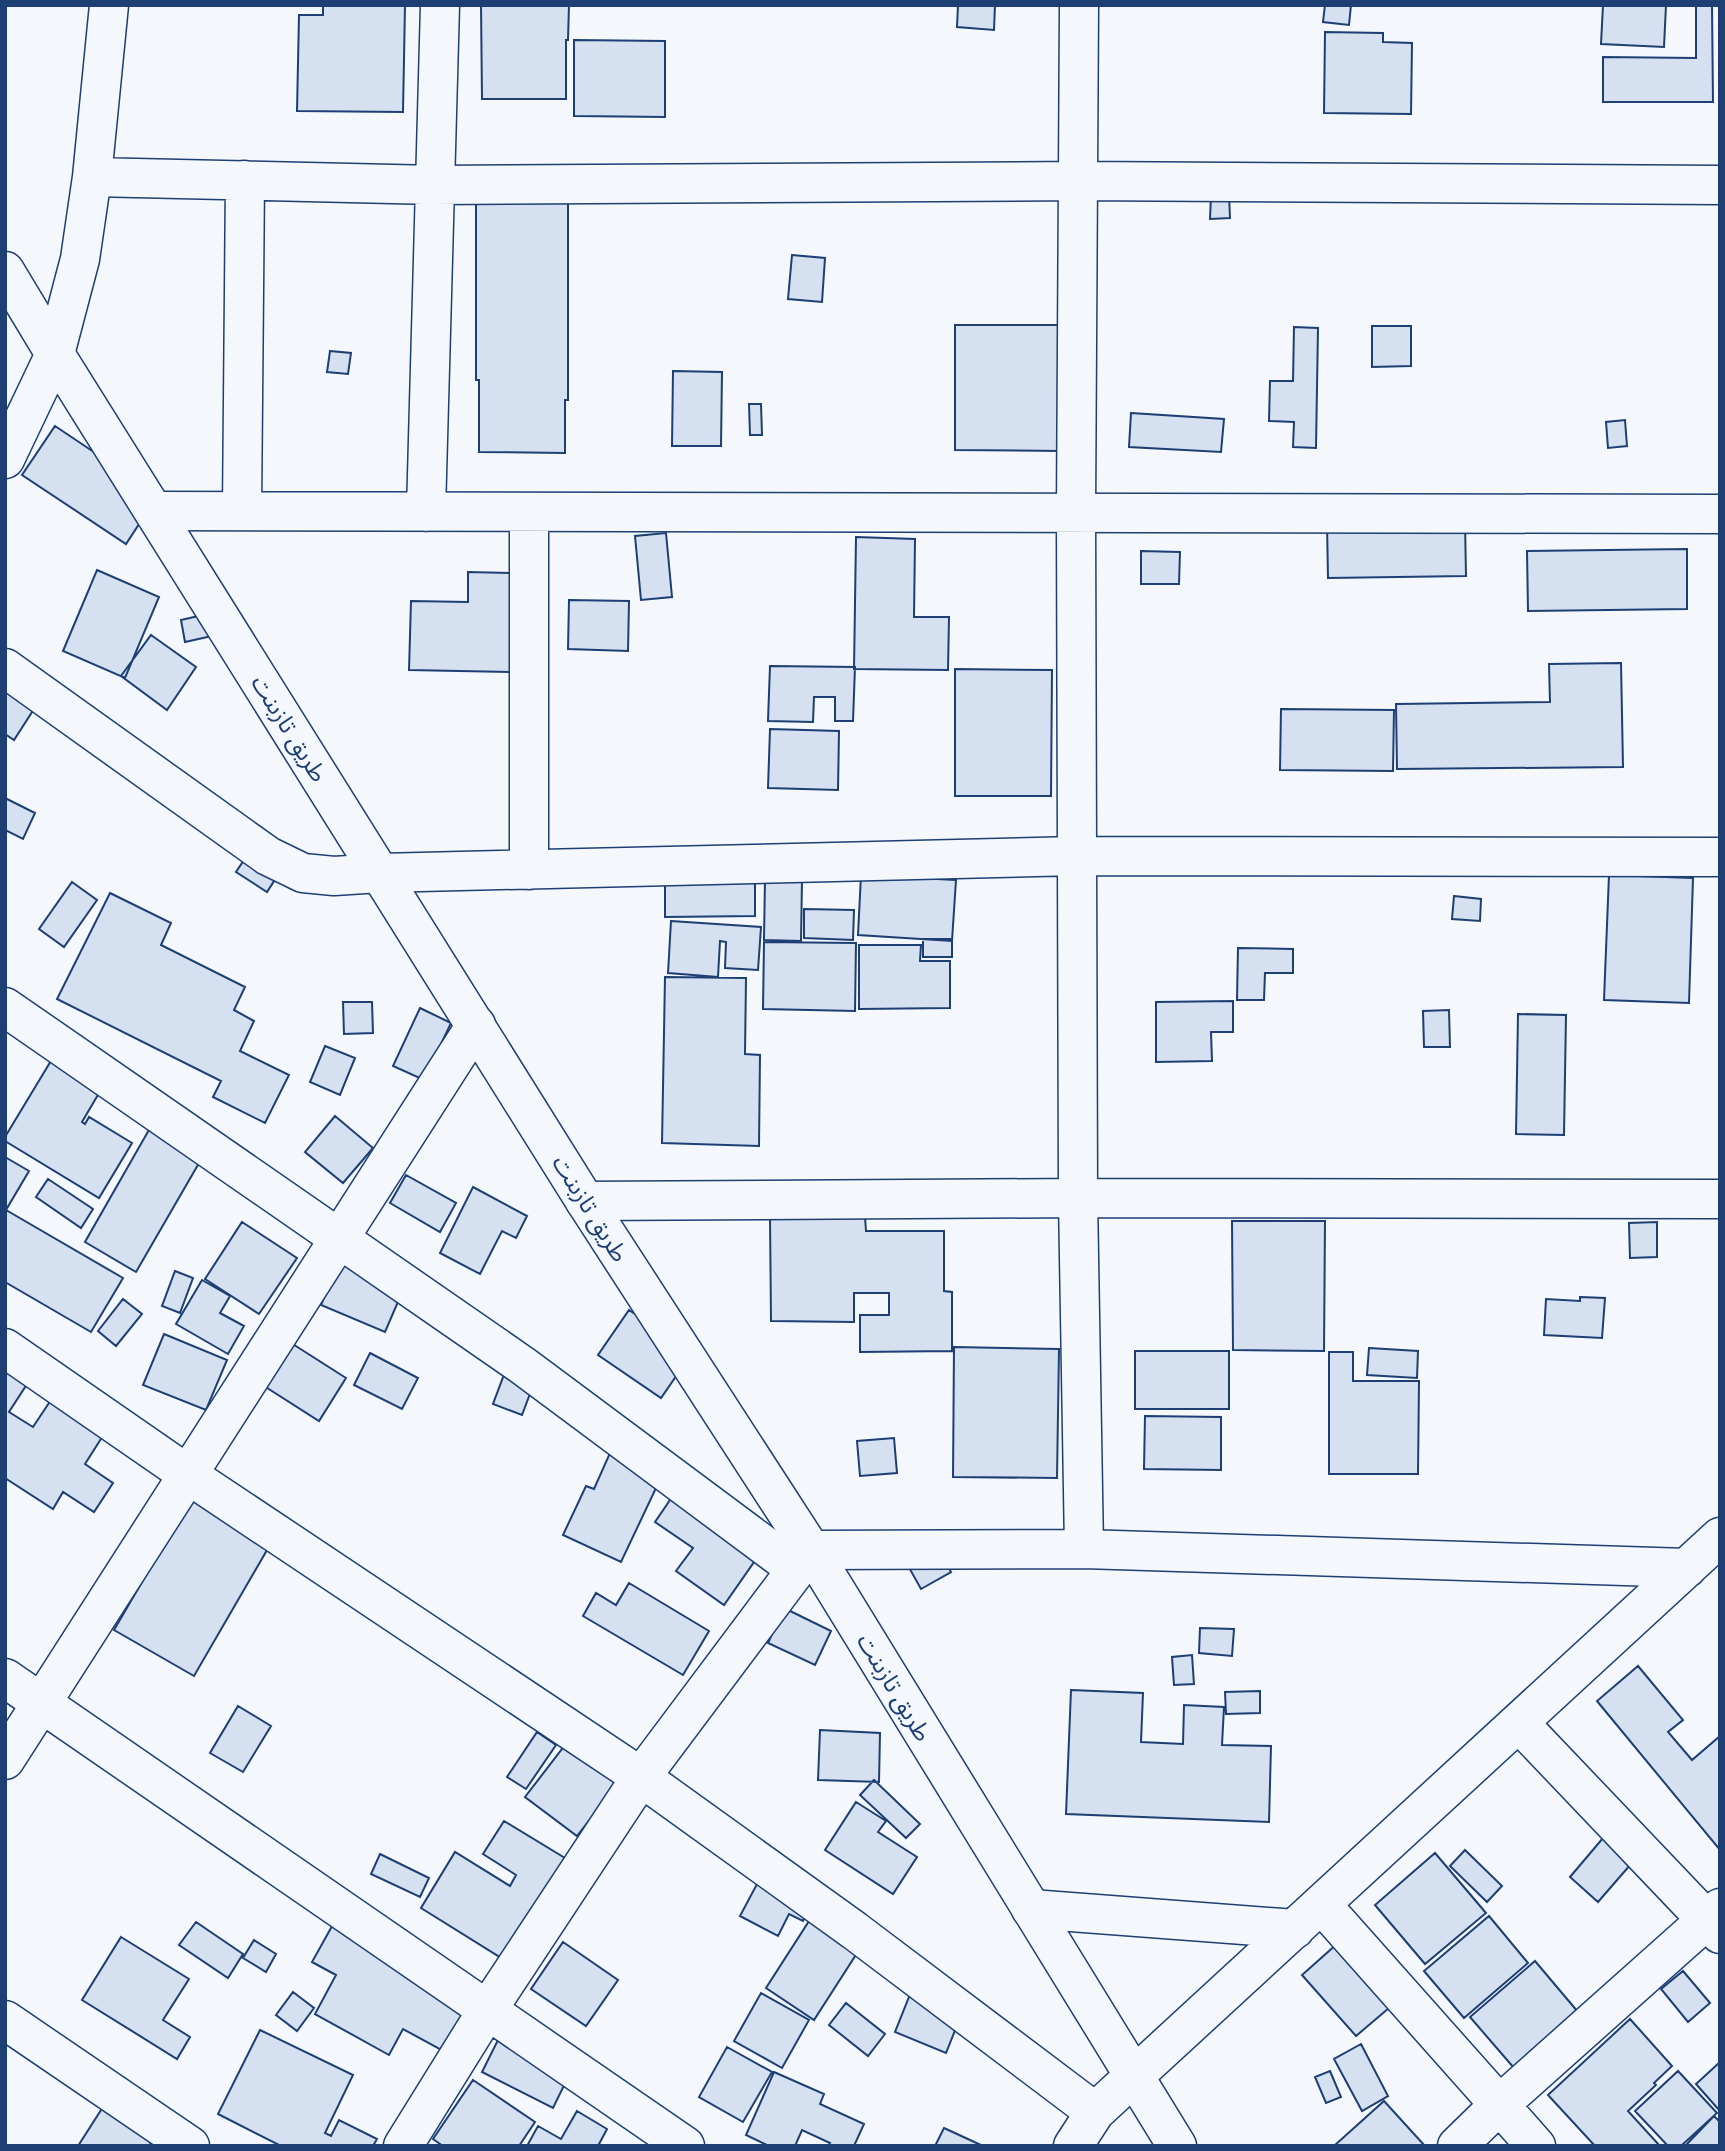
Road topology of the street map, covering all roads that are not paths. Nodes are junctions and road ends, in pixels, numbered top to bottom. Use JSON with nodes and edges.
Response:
{"nodes":[{"id":1,"x":109,"y":5,"type":"edge"},
{"id":2,"x":440,"y":5,"type":"edge"},
{"id":3,"x":1079,"y":5,"type":"edge"},
{"id":4,"x":92,"y":177,"type":"junction"},
{"id":5,"x":245,"y":180,"type":"junction"},
{"id":6,"x":1079,"y":181,"type":"junction"},
{"id":7,"x":435,"y":185,"type":"junction"},
{"id":8,"x":1720,"y":185,"type":"edge"},
{"id":9,"x":5,"y":271,"type":"edge"},
{"id":10,"x":55,"y":354,"type":"junction"},
{"id":11,"x":5,"y":459,"type":"edge"},
{"id":12,"x":153,"y":511,"type":"junction"},
{"id":13,"x":242,"y":512,"type":"junction"},
{"id":14,"x":426,"y":512,"type":"junction"},
{"id":15,"x":529,"y":512,"type":"junction"},
{"id":16,"x":1076,"y":513,"type":"junction"},
{"id":17,"x":1720,"y":514,"type":"edge"},
{"id":18,"x":5,"y":667,"type":"edge"},
{"id":19,"x":1077,"y":856,"type":"junction"},
{"id":20,"x":1720,"y":857,"type":"edge"},
{"id":21,"x":529,"y":870,"type":"junction"},
{"id":22,"x":380,"y":873,"type":"junction"},
{"id":23,"x":5,"y":1007,"type":"edge"},
{"id":24,"x":476,"y":1025,"type":"junction"},
{"id":25,"x":1078,"y":1198,"type":"junction"},
{"id":26,"x":1720,"y":1199,"type":"edge"},
{"id":27,"x":585,"y":1200,"type":"junction"},
{"id":28,"x":339,"y":1240,"type":"junction"},
{"id":29,"x":5,"y":1348,"type":"edge"},
{"id":30,"x":187,"y":1474,"type":"junction"},
{"id":31,"x":1720,"y":1537,"type":"edge"},
{"id":32,"x":1084,"y":1549,"type":"junction"},
{"id":33,"x":804,"y":1559,"type":"junction"},
{"id":34,"x":1687,"y":1568,"type":"junction"},
{"id":35,"x":5,"y":1678,"type":"edge"},
{"id":36,"x":42,"y":1703,"type":"junction"},
{"id":37,"x":1519,"y":1723,"type":"junction"},
{"id":38,"x":5,"y":1760,"type":"edge"},
{"id":39,"x":641,"y":1777,"type":"junction"},
{"id":40,"x":1031,"y":1909,"type":"junction"},
{"id":41,"x":1309,"y":1917,"type":"junction"},
{"id":42,"x":1715,"y":1921,"type":"edge"},
{"id":43,"x":488,"y":2009,"type":"junction"},
{"id":44,"x":5,"y":2020,"type":"edge"},
{"id":45,"x":1135,"y":2077,"type":"junction"},
{"id":46,"x":1500,"y":2105,"type":"junction"},
{"id":47,"x":1095,"y":2112,"type":"junction"},
{"id":48,"x":190,"y":2146,"type":"edge"},
{"id":49,"x":403,"y":2146,"type":"edge"},
{"id":50,"x":685,"y":2146,"type":"edge"},
{"id":51,"x":1073,"y":2146,"type":"edge"},
{"id":52,"x":1177,"y":2146,"type":"edge"},
{"id":53,"x":1457,"y":2146,"type":"edge"},
{"id":54,"x":1536,"y":2146,"type":"edge"}],
"edges":[{"from":1,"to":4,"type":"street"},
{"from":2,"to":7,"type":"street"},
{"from":3,"to":6,"type":"street"},
{"from":4,"to":5,"type":"street"},
{"from":4,"to":10,"type":"street"},
{"from":5,"to":7,"type":"street"},
{"from":5,"to":13,"type":"street"},
{"from":6,"to":7,"type":"street"},
{"from":6,"to":8,"type":"street"},
{"from":6,"to":16,"type":"street"},
{"from":7,"to":14,"type":"street"},
{"from":9,"to":10,"type":"street","name":"طريق تازبنت"},
{"from":10,"to":11,"type":"street"},
{"from":10,"to":12,"type":"street","name":"طريق تازبنت"},
{"from":12,"to":13,"type":"street"},
{"from":12,"to":22,"type":"street","name":"طريق تازبنت"},
{"from":13,"to":14,"type":"street"},
{"from":14,"to":15,"type":"street"},
{"from":15,"to":16,"type":"street"},
{"from":15,"to":21,"type":"street"},
{"from":16,"to":17,"type":"street"},
{"from":16,"to":19,"type":"street"},
{"from":18,"to":22,"type":"street"},
{"from":19,"to":20,"type":"street"},
{"from":19,"to":21,"type":"street"},
{"from":19,"to":25,"type":"street"},
{"from":21,"to":22,"type":"street"},
{"from":22,"to":24,"type":"street","name":"طريق تازبنت"},
{"from":23,"to":28,"type":"street"},
{"from":24,"to":27,"type":"street","name":"طريق تازبنت"},
{"from":24,"to":28,"type":"street"},
{"from":25,"to":26,"type":"street"},
{"from":25,"to":27,"type":"street"},
{"from":25,"to":32,"type":"street"},
{"from":27,"to":33,"type":"street","name":"طريق تازبنت"},
{"from":28,"to":30,"type":"street"},
{"from":28,"to":33,"type":"street"},
{"from":29,"to":30,"type":"street"},
{"from":30,"to":36,"type":"street"},
{"from":30,"to":39,"type":"street"},
{"from":31,"to":34,"type":"street"},
{"from":32,"to":33,"type":"street"},
{"from":32,"to":34,"type":"street"},
{"from":33,"to":39,"type":"street"},
{"from":33,"to":40,"type":"street","name":"طريق تازبنت"},
{"from":34,"to":37,"type":"street"},
{"from":35,"to":36,"type":"street"},
{"from":36,"to":38,"type":"street"},
{"from":36,"to":43,"type":"street"},
{"from":37,"to":41,"type":"street"},
{"from":37,"to":42,"type":"street"},
{"from":39,"to":43,"type":"street"},
{"from":39,"to":47,"type":"street"},
{"from":40,"to":41,"type":"street"},
{"from":40,"to":45,"type":"street","name":"طريق تازبنت"},
{"from":41,"to":45,"type":"street"},
{"from":41,"to":46,"type":"street"},
{"from":42,"to":46,"type":"street"},
{"from":43,"to":49,"type":"street"},
{"from":43,"to":50,"type":"street"},
{"from":44,"to":48,"type":"street"},
{"from":45,"to":47,"type":"street"},
{"from":45,"to":52,"type":"street","name":"طريق تازبنت"},
{"from":46,"to":53,"type":"street"},
{"from":46,"to":54,"type":"street"},
{"from":47,"to":51,"type":"street"}]}
